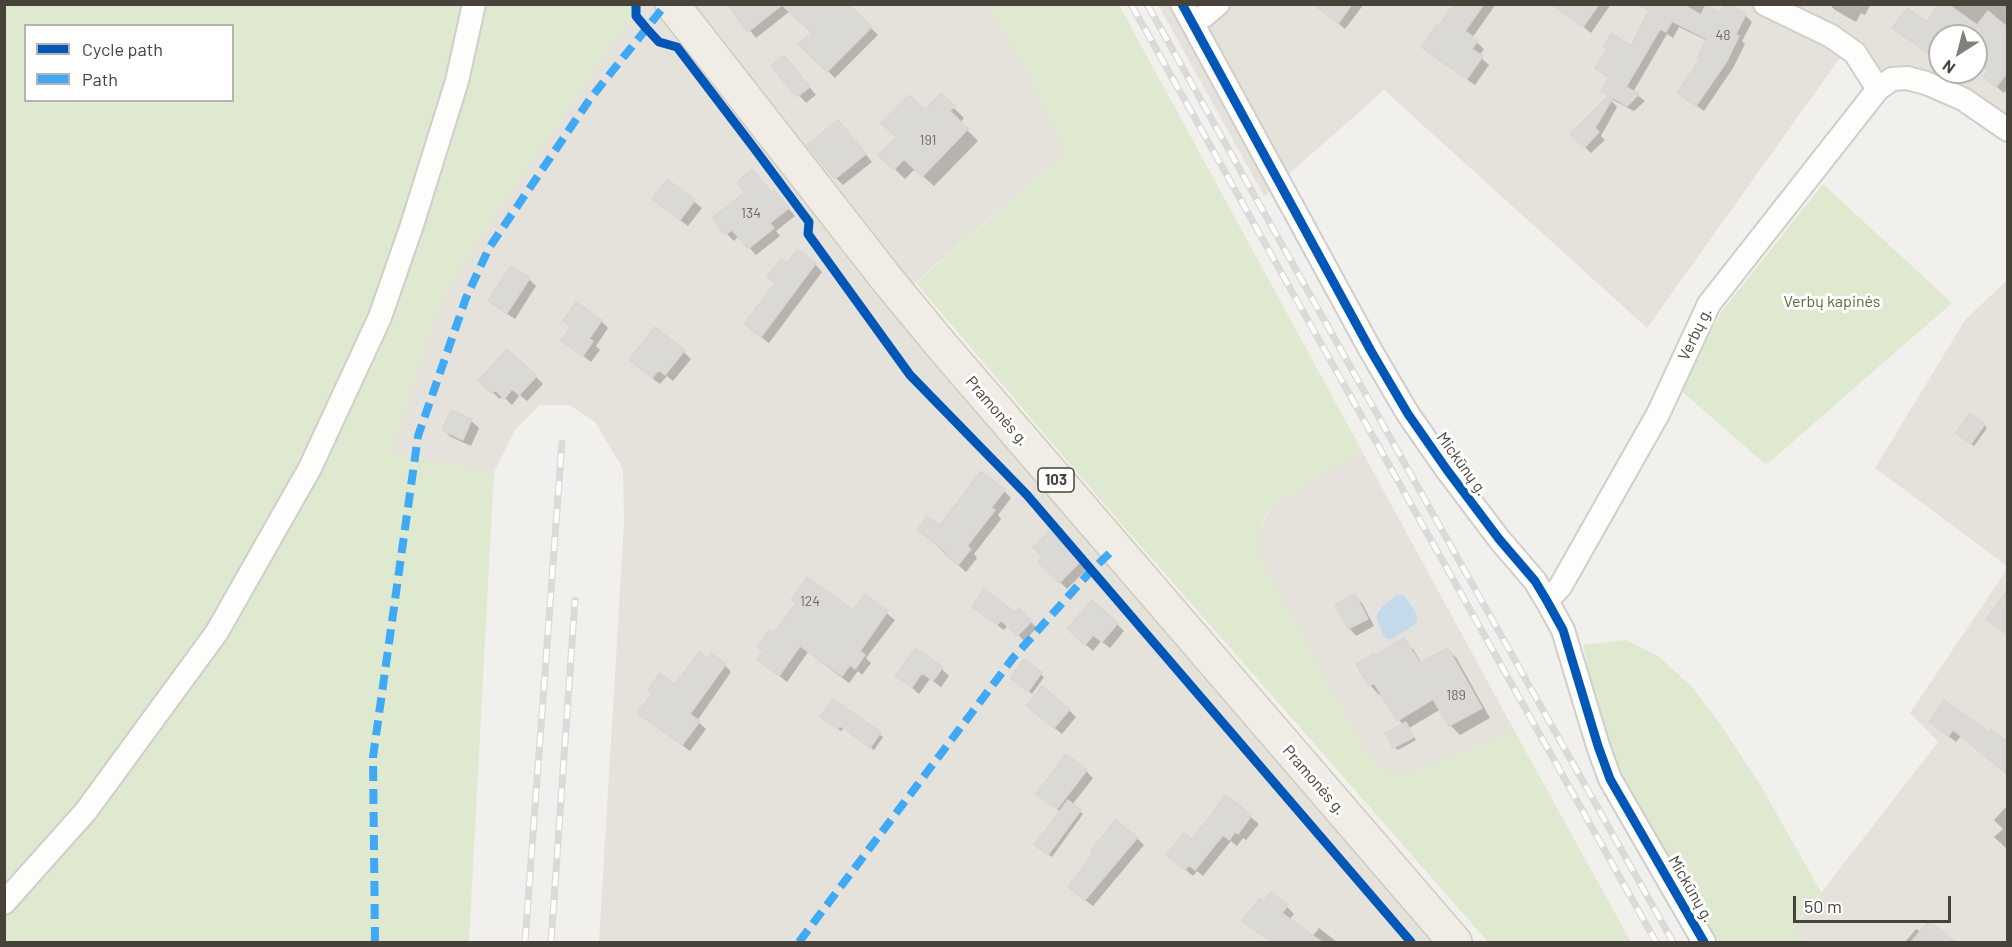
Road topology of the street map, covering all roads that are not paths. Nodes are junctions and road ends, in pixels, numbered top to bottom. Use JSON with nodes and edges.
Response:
{"nodes":[{"id":1,"x":474,"y":4,"type":"edge"},
{"id":2,"x":672,"y":4,"type":"edge"},
{"id":3,"x":1218,"y":4,"type":"edge"},
{"id":4,"x":1765,"y":4,"type":"edge"},
{"id":5,"x":1187,"y":13,"type":"edge"},
{"id":6,"x":1878,"y":89,"type":"junction"},
{"id":7,"x":2007,"y":130,"type":"edge"},
{"id":8,"x":1548,"y":602,"type":"junction"},
{"id":9,"x":4,"y":903,"type":"edge"},
{"id":10,"x":1455,"y":942,"type":"edge"},
{"id":11,"x":1704,"y":942,"type":"edge"}],
"edges":[{"from":1,"to":9,"type":"street"},
{"from":2,"to":10,"type":"main road","name":"Pramonės g.","number":"103"},
{"from":3,"to":5,"type":"street"},
{"from":4,"to":6,"type":"street"},
{"from":5,"to":8,"type":"street","name":"Mickūnų g."},
{"from":6,"to":7,"type":"street","name":"Verbų g."},
{"from":6,"to":8,"type":"street","name":"Verbų g."},
{"from":8,"to":11,"type":"street","name":"Mickūnų g."}]}
